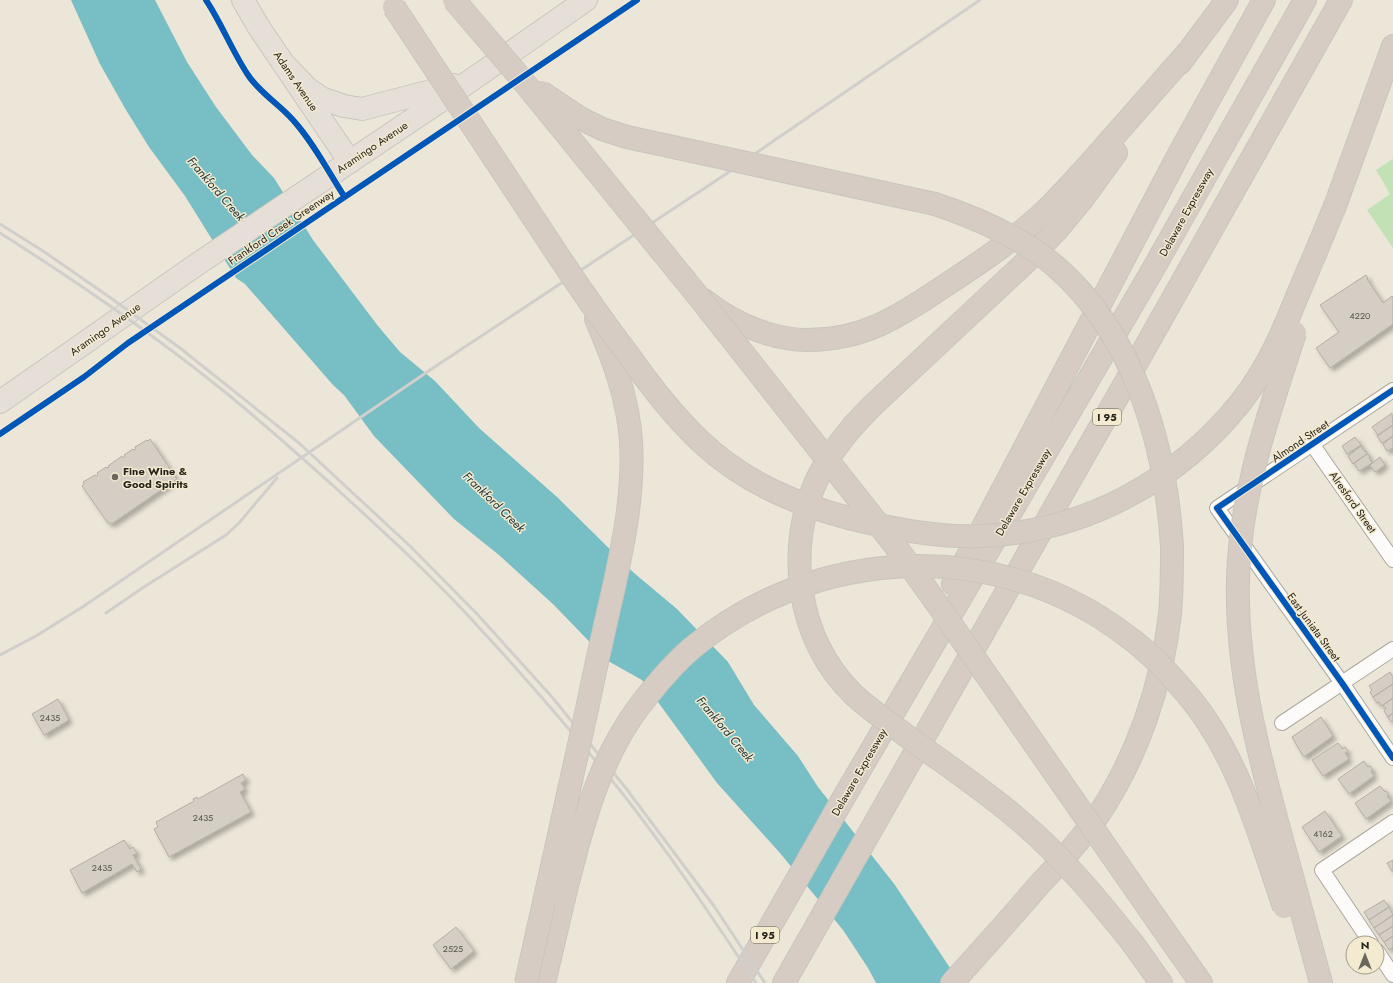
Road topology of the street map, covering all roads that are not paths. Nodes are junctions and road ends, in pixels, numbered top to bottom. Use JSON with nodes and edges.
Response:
{"nodes":[{"id":1,"x":243,"y":0,"type":"edge"},
{"id":2,"x":454,"y":0,"type":"edge"},
{"id":3,"x":586,"y":0,"type":"edge"},
{"id":4,"x":1227,"y":0,"type":"edge"},
{"id":5,"x":1264,"y":0,"type":"edge"},
{"id":6,"x":1305,"y":0,"type":"edge"},
{"id":7,"x":1341,"y":0,"type":"edge"},
{"id":8,"x":392,"y":4,"type":"edge"},
{"id":9,"x":1393,"y":46,"type":"edge"},
{"id":10,"x":1188,"y":52,"type":"junction"},
{"id":11,"x":286,"y":66,"type":"junction"},
{"id":12,"x":519,"y":76,"type":"junction"},
{"id":13,"x":470,"y":81,"type":"junction"},
{"id":14,"x":350,"y":162,"type":"junction"},
{"id":15,"x":1335,"y":206,"type":"junction"},
{"id":16,"x":698,"y":296,"type":"junction"},
{"id":17,"x":589,"y":303,"type":"junction"},
{"id":18,"x":1392,"y":392,"type":"edge"},
{"id":19,"x":0,"y":402,"type":"edge"},
{"id":20,"x":1312,"y":444,"type":"junction"},
{"id":21,"x":1217,"y":508,"type":"joint"},
{"id":22,"x":1393,"y":560,"type":"edge"},
{"id":23,"x":1393,"y":649,"type":"edge"},
{"id":24,"x":1342,"y":683,"type":"junction"},
{"id":25,"x":1282,"y":724,"type":"dead end"},
{"id":26,"x":1393,"y":758,"type":"edge"},
{"id":27,"x":844,"y":797,"type":"junction"},
{"id":28,"x":1393,"y":822,"type":"edge"},
{"id":29,"x":1292,"y":904,"type":"junction"},
{"id":30,"x":1366,"y":935,"type":"edge"},
{"id":31,"x":1385,"y":963,"type":"edge"},
{"id":32,"x":1393,"y":975,"type":"edge"},
{"id":33,"x":958,"y":976,"type":"edge"},
{"id":34,"x":526,"y":983,"type":"edge"},
{"id":35,"x":544,"y":983,"type":"edge"},
{"id":36,"x":738,"y":983,"type":"edge"},
{"id":37,"x":784,"y":983,"type":"edge"},
{"id":38,"x":1162,"y":983,"type":"edge"},
{"id":39,"x":1201,"y":983,"type":"edge"},
{"id":40,"x":1310,"y":983,"type":"edge"},
{"id":41,"x":1321,"y":983,"type":"edge"}],
"edges":[{"from":1,"to":11,"type":"main road","name":"Adams Avenue"},
{"from":2,"to":12,"type":"highway","bridge":true},
{"from":3,"to":13,"type":"main road","name":"Aramingo Avenue"},
{"from":4,"to":10,"type":"highway"},
{"from":5,"to":27,"type":"highway"},
{"from":6,"to":27,"type":"highway","name":"Delaware Expressway","number":"I 95"},
{"from":7,"to":37,"type":"highway","number":"I 95"},
{"from":8,"to":17,"type":"highway","bridge":true},
{"from":9,"to":15,"type":"highway"},
{"from":10,"to":16,"type":"highway"},
{"from":10,"to":38,"type":"highway","bridge":true},
{"from":11,"to":13,"type":"main road"},
{"from":11,"to":14,"type":"main road","name":"Adams Avenue"},
{"from":12,"to":16,"type":"highway","bridge":true},
{"from":12,"to":33,"type":"highway","bridge":true},
{"from":13,"to":14,"type":"main road","name":"Aramingo Avenue"},
{"from":14,"to":19,"type":"main road","name":"Aramingo Avenue"},
{"from":15,"to":17,"type":"highway","bridge":true},
{"from":15,"to":29,"type":"highway","bridge":true},
{"from":16,"to":39,"type":"highway","bridge":true},
{"from":17,"to":34,"type":"highway","bridge":true},
{"from":18,"to":20,"type":"street","name":"Almond Street"},
{"from":20,"to":21,"type":"street","name":"Almond Street"},
{"from":20,"to":22,"type":"street","name":"Alresford Street"},
{"from":21,"to":24,"type":"street","name":"East Juniata Street"},
{"from":23,"to":24,"type":"street"},
{"from":24,"to":25,"type":"street"},
{"from":24,"to":26,"type":"street","name":"East Juniata Street"},
{"from":27,"to":36,"type":"highway","name":"Delaware Expressway","number":"I 95"},
{"from":28,"to":30,"type":"street"},
{"from":29,"to":35,"type":"highway","bridge":true},
{"from":29,"to":40,"type":"highway"},
{"from":29,"to":41,"type":"highway"},
{"from":31,"to":32,"type":"street"}]}
